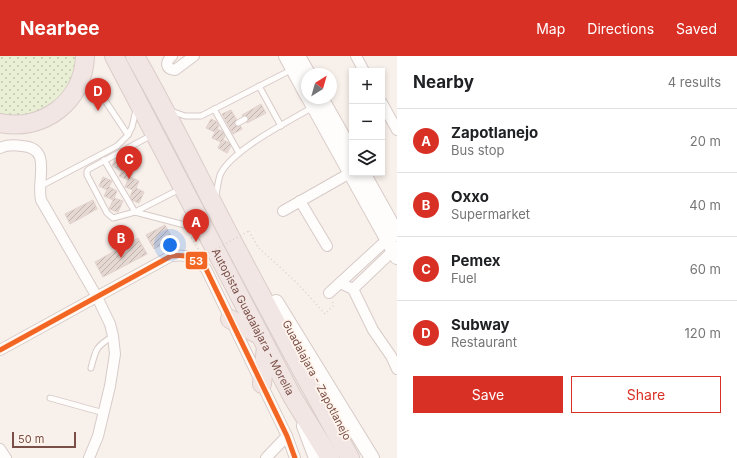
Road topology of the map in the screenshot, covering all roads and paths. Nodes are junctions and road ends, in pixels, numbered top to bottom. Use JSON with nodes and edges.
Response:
{"nodes":[{"id":1,"x":85,"y":56,"type":"edge"},
{"id":2,"x":114,"y":56,"type":"edge"},
{"id":3,"x":135,"y":56,"type":"edge"},
{"id":4,"x":172,"y":56,"type":"edge"},
{"id":5,"x":194,"y":56,"type":"edge"},
{"id":6,"x":286,"y":56,"type":"edge"},
{"id":7,"x":356,"y":56,"type":"edge"},
{"id":8,"x":301,"y":66,"type":"edge"},
{"id":9,"x":362,"y":68,"type":"edge"},
{"id":10,"x":259,"y":86,"type":"junction"},
{"id":11,"x":100,"y":93,"type":"dead end"},
{"id":12,"x":137,"y":101,"type":"junction"},
{"id":13,"x":310,"y":104,"type":"edge"},
{"id":14,"x":317,"y":104,"type":"edge"},
{"id":15,"x":318,"y":104,"type":"edge"},
{"id":16,"x":383,"y":104,"type":"edge"},
{"id":17,"x":164,"y":106,"type":"junction"},
{"id":18,"x":270,"y":106,"type":"junction"},
{"id":19,"x":214,"y":109,"type":"junction"},
{"id":20,"x":264,"y":109,"type":"dead end"},
{"id":21,"x":245,"y":119,"type":"dead end"},
{"id":22,"x":0,"y":123,"type":"edge"},
{"id":23,"x":238,"y":123,"type":"dead end"},
{"id":24,"x":281,"y":126,"type":"junction"},
{"id":25,"x":397,"y":130,"type":"edge"},
{"id":26,"x":154,"y":133,"type":"junction"},
{"id":27,"x":128,"y":135,"type":"junction"},
{"id":28,"x":0,"y":148,"type":"edge"},
{"id":29,"x":349,"y":149,"type":"edge"},
{"id":30,"x":239,"y":153,"type":"junction"},
{"id":31,"x":349,"y":159,"type":"edge"},
{"id":32,"x":104,"y":160,"type":"junction"},
{"id":33,"x":351,"y":176,"type":"edge"},
{"id":34,"x":359,"y":176,"type":"edge"},
{"id":35,"x":40,"y":186,"type":"junction"},
{"id":36,"x":182,"y":187,"type":"junction"},
{"id":37,"x":300,"y":201,"type":"junction"},
{"id":38,"x":215,"y":207,"type":"junction"},
{"id":39,"x":283,"y":211,"type":"dead end"},
{"id":40,"x":135,"y":212,"type":"junction"},
{"id":41,"x":225,"y":226,"type":"junction"},
{"id":42,"x":205,"y":230,"type":"junction"},
{"id":43,"x":395,"y":242,"type":"edge"},
{"id":44,"x":327,"y":246,"type":"dead end"},
{"id":45,"x":205,"y":255,"type":"dead end"},
{"id":46,"x":340,"y":283,"type":"junction"},
{"id":47,"x":353,"y":288,"type":"junction"},
{"id":48,"x":329,"y":293,"type":"joint"},
{"id":49,"x":97,"y":296,"type":"junction"},
{"id":50,"x":276,"y":302,"type":"junction"},
{"id":51,"x":230,"y":319,"type":"junction"},
{"id":52,"x":113,"y":336,"type":"junction"},
{"id":53,"x":263,"y":341,"type":"junction"},
{"id":54,"x":0,"y":350,"type":"edge"},
{"id":55,"x":91,"y":368,"type":"dead end"},
{"id":56,"x":397,"y":369,"type":"edge"},
{"id":57,"x":262,"y":384,"type":"junction"},
{"id":58,"x":50,"y":398,"type":"dead end"},
{"id":59,"x":293,"y":398,"type":"junction"},
{"id":60,"x":104,"y":413,"type":"junction"},
{"id":61,"x":288,"y":436,"type":"junction"},
{"id":62,"x":0,"y":449,"type":"edge"},
{"id":63,"x":6,"y":458,"type":"edge"},
{"id":64,"x":89,"y":458,"type":"edge"},
{"id":65,"x":266,"y":458,"type":"edge"},
{"id":66,"x":295,"y":458,"type":"edge"},
{"id":67,"x":316,"y":458,"type":"edge"},
{"id":68,"x":330,"y":458,"type":"edge"},
{"id":69,"x":350,"y":458,"type":"edge"},
{"id":70,"x":358,"y":458,"type":"edge"},
{"id":71,"x":372,"y":458,"type":"edge"}],
"edges":[{"from":1,"to":22,"type":"highway"},
{"from":2,"to":12,"type":"highway","name":"Autopista Guadalajara - Morelia"},
{"from":3,"to":17,"type":"highway","name":"Autopista Guadalajara - Morelia"},
{"from":4,"to":5,"type":"street"},
{"from":6,"to":8,"type":"street"},
{"from":7,"to":9,"type":"street"},
{"from":8,"to":10,"type":"lane"},
{"from":10,"to":18,"type":"lane"},
{"from":10,"to":19,"type":"lane"},
{"from":11,"to":27,"type":"lane"},
{"from":12,"to":26,"type":"highway","name":"Autopista Guadalajara - Morelia"},
{"from":12,"to":27,"type":"lane"},
{"from":13,"to":24,"type":"lane"},
{"from":14,"to":31,"type":"street"},
{"from":15,"to":29,"type":"street"},
{"from":16,"to":25,"type":"street"},
{"from":17,"to":19,"type":"lane"},
{"from":17,"to":38,"type":"highway","name":"Autopista Guadalajara - Morelia"},
{"from":18,"to":20,"type":"lane"},
{"from":18,"to":24,"type":"lane"},
{"from":19,"to":30,"type":"lane"},
{"from":21,"to":23,"type":"lane"},
{"from":24,"to":30,"type":"lane"},
{"from":26,"to":32,"type":"lane"},
{"from":26,"to":36,"type":"highway","name":"Autopista Guadalajara - Morelia"},
{"from":27,"to":35,"type":"lane"},
{"from":28,"to":35,"type":"street"},
{"from":30,"to":38,"type":"lane"},
{"from":32,"to":40,"type":"lane"},
{"from":32,"to":40,"type":"lane"},
{"from":33,"to":37,"type":"street"},
{"from":34,"to":43,"type":"street"},
{"from":35,"to":49,"type":"street"},
{"from":36,"to":40,"type":"lane"},
{"from":36,"to":42,"type":"highway","name":"Autopista Guadalajara - Morelia"},
{"from":37,"to":39,"type":"street"},
{"from":37,"to":44,"type":"street"},
{"from":38,"to":41,"type":"highway","name":"Autopista Guadalajara - Morelia"},
{"from":40,"to":42,"type":"lane"},
{"from":41,"to":50,"type":"highway"},
{"from":41,"to":69,"type":"highway","name":"Autopista Guadalajara - Morelia"},
{"from":42,"to":53,"type":"highway","name":"Autopista Guadalajara - Morelia"},
{"from":43,"to":46,"type":"street"},
{"from":43,"to":47,"type":"street"},
{"from":45,"to":48,"type":"path","bridge":true},
{"from":46,"to":47,"type":"street"},
{"from":46,"to":48,"type":"street"},
{"from":47,"to":56,"type":"street"},
{"from":49,"to":51,"type":"street"},
{"from":49,"to":52,"type":"street"},
{"from":49,"to":54,"type":"street"},
{"from":50,"to":70,"type":"street","name":"Guadalajara - Zapotlanejo"},
{"from":50,"to":71,"type":"street"},
{"from":51,"to":53,"type":"highway"},
{"from":51,"to":57,"type":"street"},
{"from":52,"to":55,"type":"lane"},
{"from":52,"to":60,"type":"street"},
{"from":53,"to":57,"type":"highway"},
{"from":53,"to":59,"type":"highway","name":"Autopista Guadalajara - Morelia"},
{"from":57,"to":61,"type":"street"},
{"from":58,"to":60,"type":"lane"},
{"from":59,"to":67,"type":"street"},
{"from":59,"to":68,"type":"highway","name":"Autopista Guadalajara - Morelia"},
{"from":60,"to":64,"type":"street"},
{"from":61,"to":65,"type":"street"},
{"from":61,"to":66,"type":"street"},
{"from":62,"to":63,"type":"street"}]}
